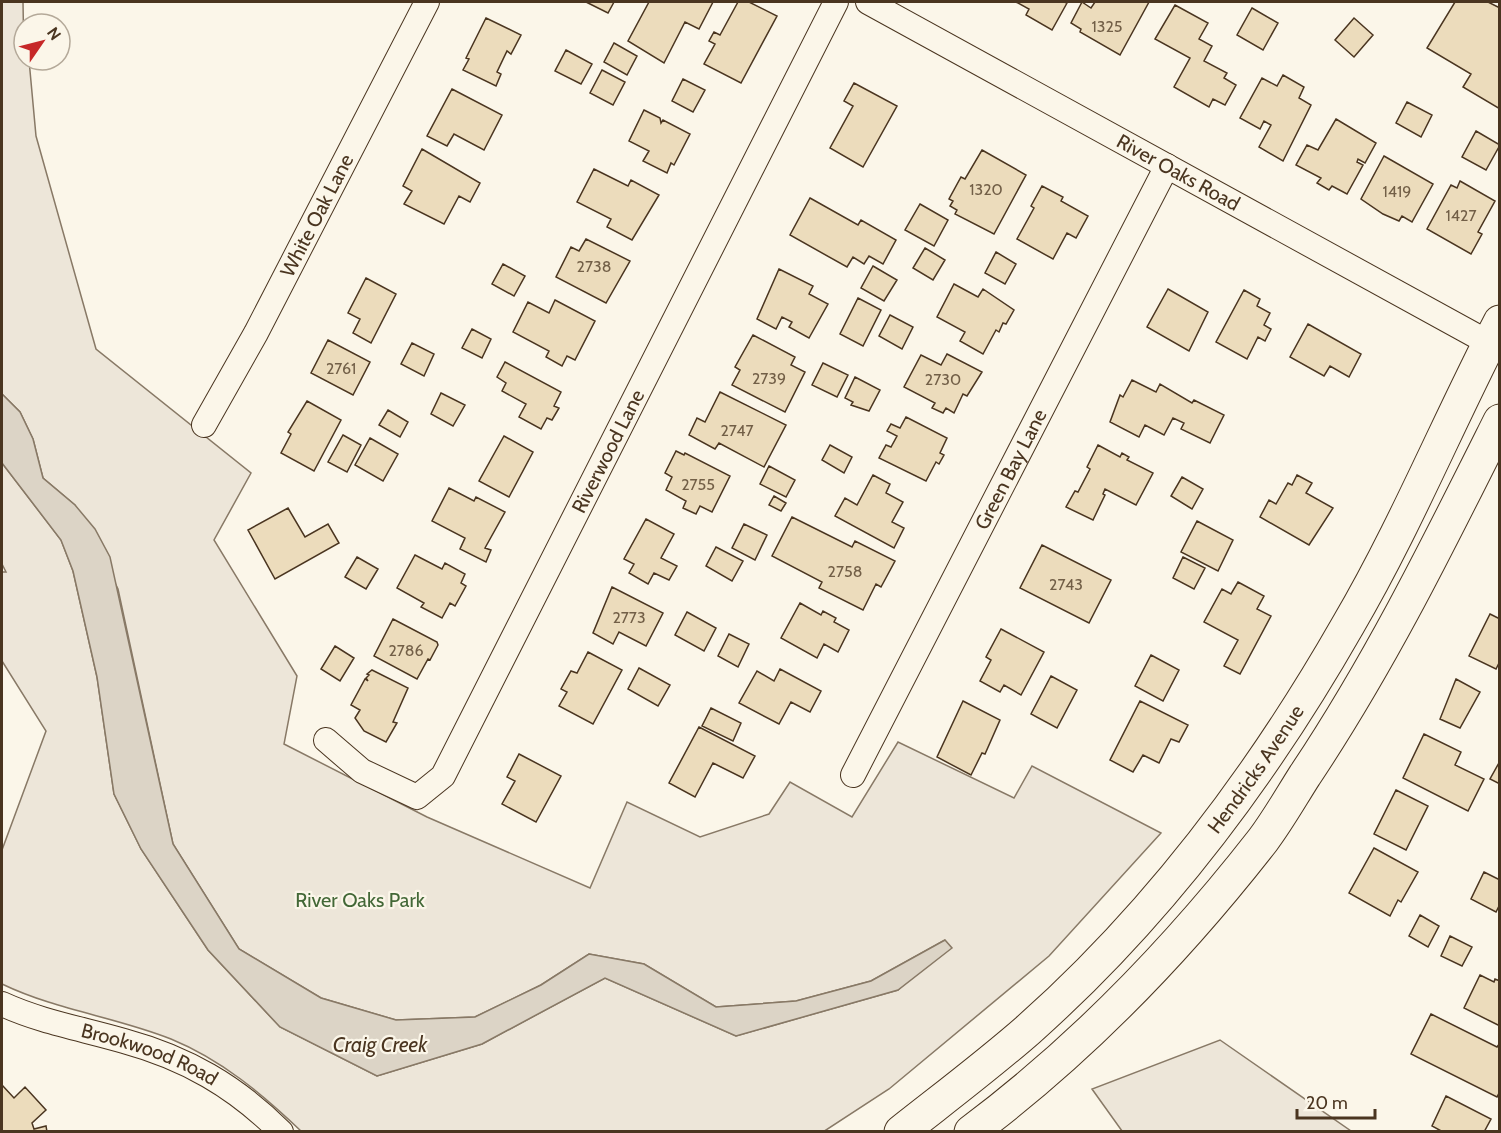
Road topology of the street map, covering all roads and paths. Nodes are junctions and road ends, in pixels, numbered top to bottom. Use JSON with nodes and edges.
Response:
{"nodes":[{"id":1,"x":427,"y":2,"type":"edge"},
{"id":2,"x":836,"y":2,"type":"edge"},
{"id":3,"x":868,"y":2,"type":"edge"},
{"id":4,"x":1167,"y":166,"type":"junction"},
{"id":5,"x":1494,"y":333,"type":"edge"},
{"id":6,"x":1500,"y":421,"type":"edge"},
{"id":7,"x":204,"y":425,"type":"dead end"},
{"id":8,"x":326,"y":740,"type":"dead end"},
{"id":9,"x":854,"y":775,"type":"dead end"},
{"id":10,"x":2,"y":1004,"type":"edge"},
{"id":11,"x":281,"y":1131,"type":"edge"},
{"id":12,"x":901,"y":1131,"type":"edge"},
{"id":13,"x":971,"y":1131,"type":"edge"}],
"edges":[{"from":1,"to":7,"type":"street","name":"White Oak Lane"},
{"from":2,"to":8,"type":"street","name":"Riverwood Lane"},
{"from":3,"to":4,"type":"street","name":"River Oaks Road"},
{"from":4,"to":5,"type":"street","name":"River Oaks Road"},
{"from":4,"to":9,"type":"street","name":"Green Bay Lane"},
{"from":5,"to":12,"type":"main road","name":"Hendricks Avenue"},
{"from":6,"to":13,"type":"main road"},
{"from":10,"to":11,"type":"street","name":"Brookwood Road"}]}
